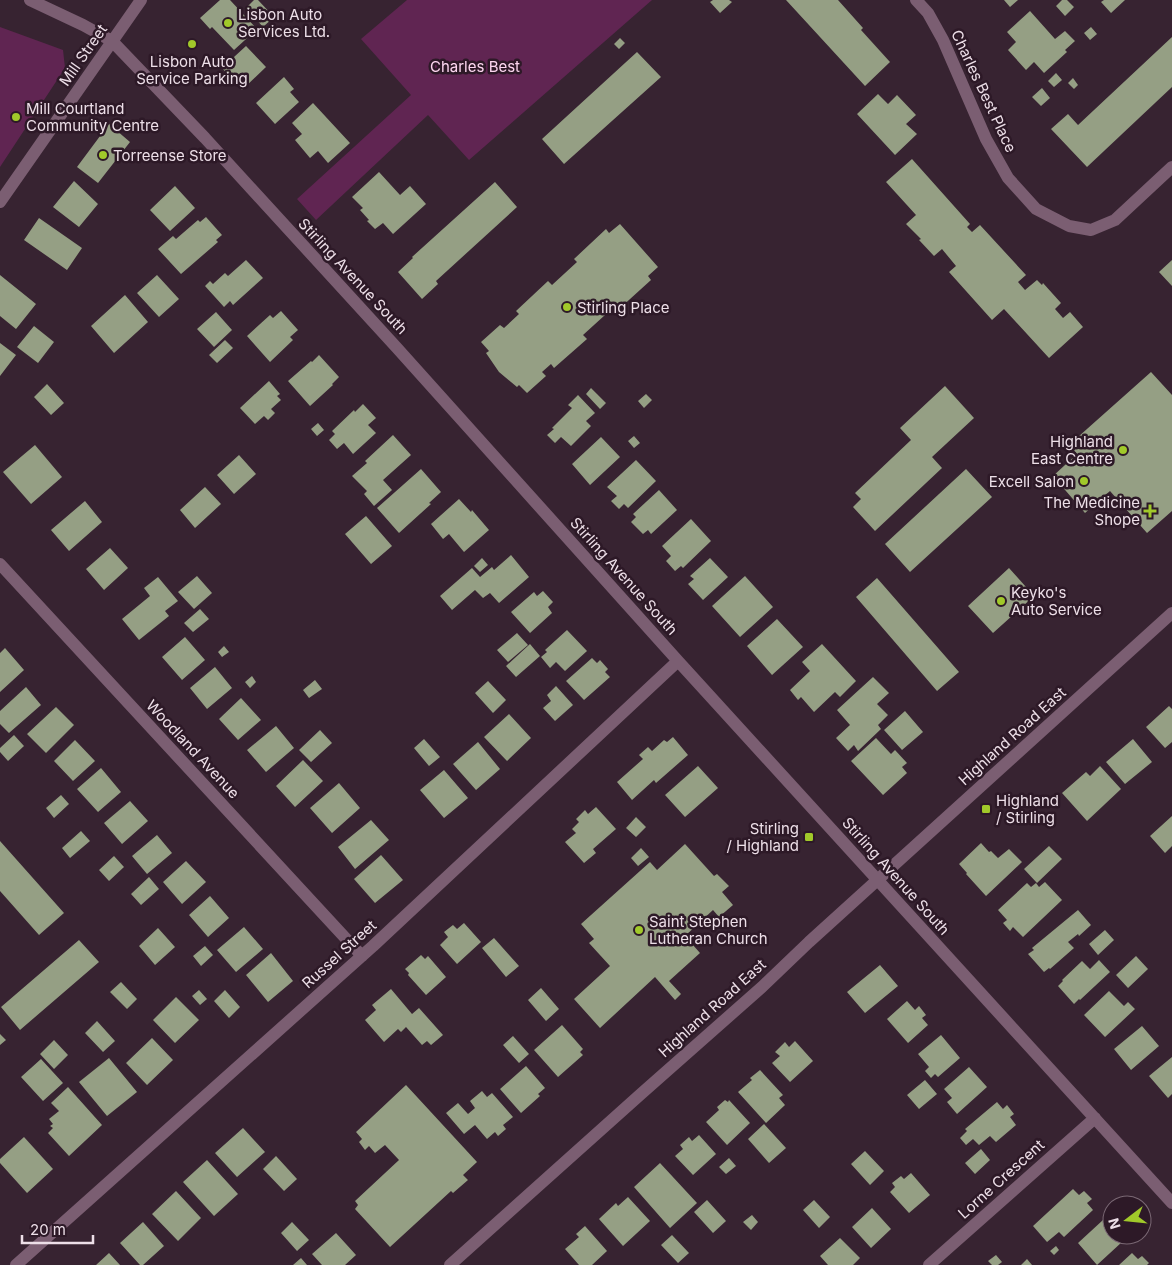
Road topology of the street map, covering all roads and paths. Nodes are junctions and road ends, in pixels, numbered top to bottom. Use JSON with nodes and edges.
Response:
{"nodes":[{"id":1,"x":30,"y":0,"type":"edge"},
{"id":2,"x":141,"y":0,"type":"edge"},
{"id":3,"x":916,"y":0,"type":"edge"},
{"id":4,"x":112,"y":41,"type":"junction"},
{"id":5,"x":1172,"y":168,"type":"edge"},
{"id":6,"x":0,"y":202,"type":"edge"},
{"id":7,"x":0,"y":564,"type":"edge"},
{"id":8,"x":1167,"y":617,"type":"edge"},
{"id":9,"x":1172,"y":632,"type":"edge"},
{"id":10,"x":678,"y":661,"type":"junction"},
{"id":11,"x":878,"y":880,"type":"junction"},
{"id":12,"x":362,"y":956,"type":"junction"},
{"id":13,"x":1095,"y":1118,"type":"junction"},
{"id":14,"x":1172,"y":1203,"type":"edge"},
{"id":15,"x":16,"y":1265,"type":"edge"},
{"id":16,"x":450,"y":1265,"type":"edge"},
{"id":17,"x":929,"y":1265,"type":"edge"}],
"edges":[{"from":1,"to":4,"type":"street","name":"Stirling Avenue South"},
{"from":2,"to":4,"type":"street","name":"Mill Street"},
{"from":3,"to":5,"type":"street","name":"Charles Best Place"},
{"from":4,"to":6,"type":"street","name":"Mill Street"},
{"from":4,"to":10,"type":"street","name":"Stirling Avenue South"},
{"from":7,"to":12,"type":"street","name":"Woodland Avenue"},
{"from":8,"to":9,"type":"street"},
{"from":8,"to":11,"type":"street","name":"Highland Road East"},
{"from":10,"to":11,"type":"street","name":"Stirling Avenue South"},
{"from":10,"to":12,"type":"street","name":"Russel Street"},
{"from":11,"to":13,"type":"street","name":"Stirling Avenue South"},
{"from":11,"to":16,"type":"street","name":"Highland Road East"},
{"from":12,"to":15,"type":"street","name":"Russel Street"},
{"from":13,"to":14,"type":"street","name":"Stirling Avenue South"},
{"from":13,"to":17,"type":"street","name":"Lorne Crescent"}]}
